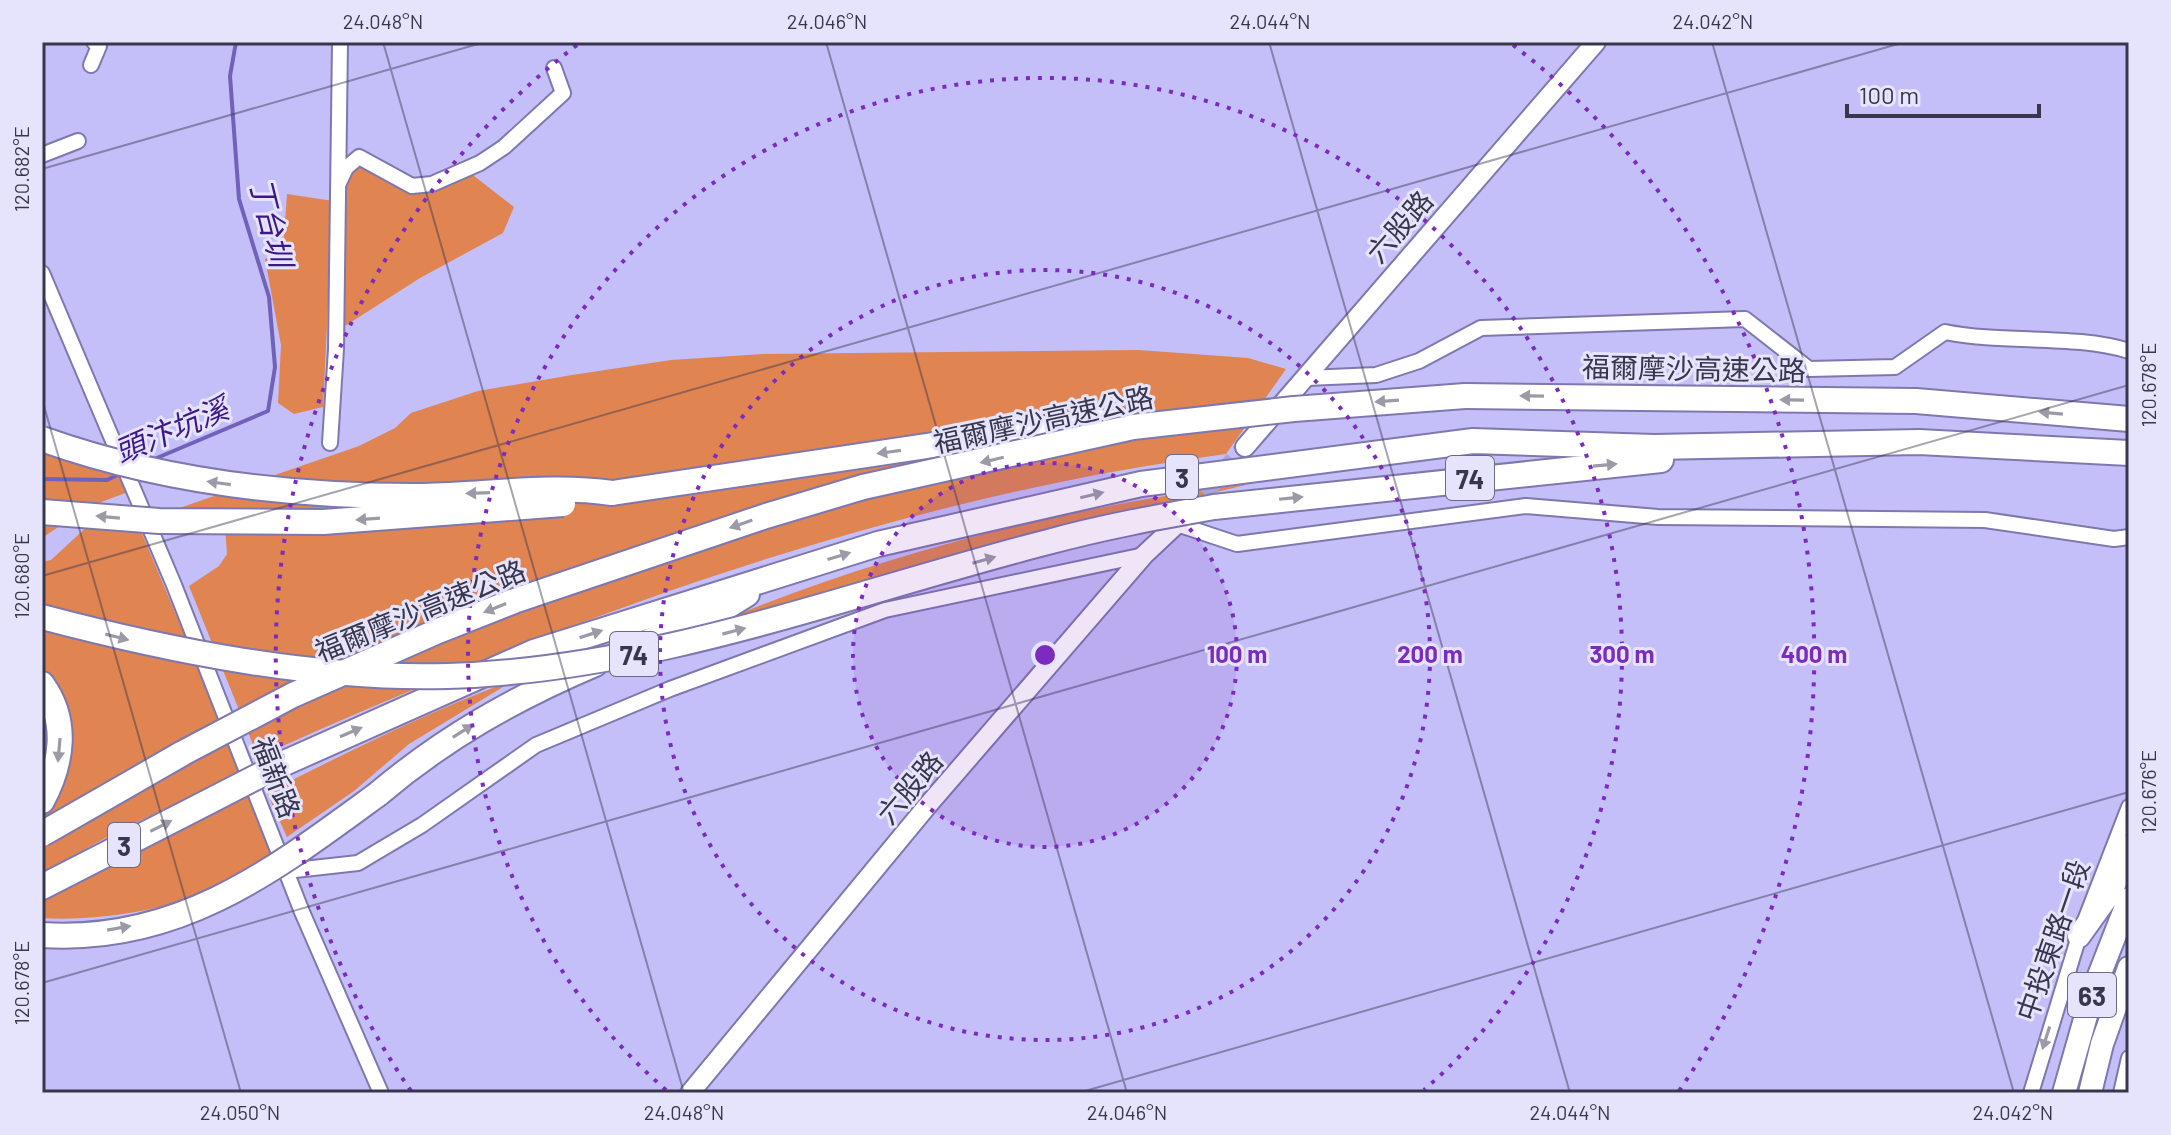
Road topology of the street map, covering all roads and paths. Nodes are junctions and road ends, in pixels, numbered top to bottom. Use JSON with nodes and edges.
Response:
{"nodes":[{"id":1,"x":94,"y":42,"type":"edge"},
{"id":2,"x":340,"y":42,"type":"edge"},
{"id":3,"x":1596,"y":42,"type":"edge"},
{"id":4,"x":91,"y":65,"type":"dead end"},
{"id":5,"x":554,"y":68,"type":"dead end"},
{"id":6,"x":78,"y":141,"type":"dead end"},
{"id":7,"x":42,"y":155,"type":"edge"},
{"id":8,"x":337,"y":185,"type":"junction"},
{"id":9,"x":42,"y":273,"type":"edge"},
{"id":10,"x":2129,"y":351,"type":"edge"},
{"id":11,"x":1307,"y":378,"type":"junction"},
{"id":12,"x":2129,"y":419,"type":"edge"},
{"id":13,"x":1133,"y":427,"type":"junction"},
{"id":14,"x":42,"y":432,"type":"edge"},
{"id":15,"x":42,"y":439,"type":"edge"},
{"id":16,"x":330,"y":443,"type":"dead end"},
{"id":17,"x":1725,"y":445,"type":"junction"},
{"id":18,"x":1245,"y":447,"type":"tunnel mouth"},
{"id":19,"x":2129,"y":453,"type":"edge"},
{"id":20,"x":123,"y":466,"type":"junction"},
{"id":21,"x":612,"y":493,"type":"junction"},
{"id":22,"x":42,"y":512,"type":"edge"},
{"id":23,"x":1177,"y":524,"type":"joint"},
{"id":24,"x":2129,"y":537,"type":"edge"},
{"id":25,"x":1144,"y":555,"type":"junction"},
{"id":26,"x":782,"y":573,"type":"junction"},
{"id":27,"x":42,"y":617,"type":"edge"},
{"id":28,"x":42,"y":684,"type":"edge"},
{"id":29,"x":42,"y":801,"type":"edge"},
{"id":30,"x":2129,"y":807,"type":"edge"},
{"id":31,"x":42,"y":834,"type":"edge"},
{"id":32,"x":2129,"y":846,"type":"edge"},
{"id":33,"x":286,"y":871,"type":"junction"},
{"id":34,"x":42,"y":887,"type":"edge"},
{"id":35,"x":2129,"y":899,"type":"edge"},
{"id":36,"x":42,"y":935,"type":"edge"},
{"id":37,"x":2079,"y":936,"type":"junction"},
{"id":38,"x":2129,"y":968,"type":"edge"},
{"id":39,"x":2129,"y":1058,"type":"edge"},
{"id":40,"x":381,"y":1093,"type":"edge"},
{"id":41,"x":690,"y":1093,"type":"edge"},
{"id":42,"x":2031,"y":1093,"type":"edge"},
{"id":43,"x":2064,"y":1093,"type":"edge"},
{"id":44,"x":2090,"y":1093,"type":"edge"},
{"id":45,"x":2121,"y":1093,"type":"edge"}],
"edges":[{"from":1,"to":4,"type":"street"},
{"from":2,"to":8,"type":"street"},
{"from":3,"to":11,"type":"street","name":"六股路"},
{"from":5,"to":8,"type":"street"},
{"from":6,"to":7,"type":"street"},
{"from":8,"to":16,"type":"street"},
{"from":9,"to":20,"type":"street","name":"福新路"},
{"from":10,"to":11,"type":"street"},
{"from":11,"to":18,"type":"street","name":"六股路"},
{"from":12,"to":13,"type":"highway","name":"福爾摩沙高速公路","number":"3","one_way":true,"bridge":true},
{"from":13,"to":21,"type":"highway","one_way":true,"bridge":true},
{"from":13,"to":31,"type":"highway","name":"福爾摩沙高速公路","number":"3","one_way":true,"bridge":true},
{"from":14,"to":20,"type":"street"},
{"from":21,"to":15,"type":"highway","one_way":true,"bridge":true},
{"from":17,"to":19,"type":"highway","number":"3"},
{"from":26,"to":17,"type":"highway","number":"3","one_way":true},
{"from":27,"to":17,"type":"highway","number":"74","one_way":true,"bridge":true},
{"from":20,"to":33,"type":"street","name":"福新路"},
{"from":21,"to":22,"type":"highway","one_way":true,"bridge":true},
{"from":23,"to":24,"type":"street"},
{"from":23,"to":25,"type":"street","name":"六股路"},
{"from":25,"to":33,"type":"street"},
{"from":25,"to":41,"type":"street","name":"六股路"},
{"from":34,"to":26,"type":"highway","number":"3","one_way":true,"bridge":true},
{"from":36,"to":26,"type":"highway","one_way":true,"bridge":true},
{"from":28,"to":29,"type":"highway","one_way":true},
{"from":30,"to":37,"type":"street","name":"中投東路一段"},
{"from":32,"to":37,"type":"main road"},
{"from":33,"to":40,"type":"street","name":"福新路"},
{"from":35,"to":43,"type":"main road","number":"63"},
{"from":37,"to":42,"type":"street","name":"中投東路一段","one_way":true},
{"from":38,"to":44,"type":"main road","number":"63"},
{"from":39,"to":45,"type":"street"}]}
